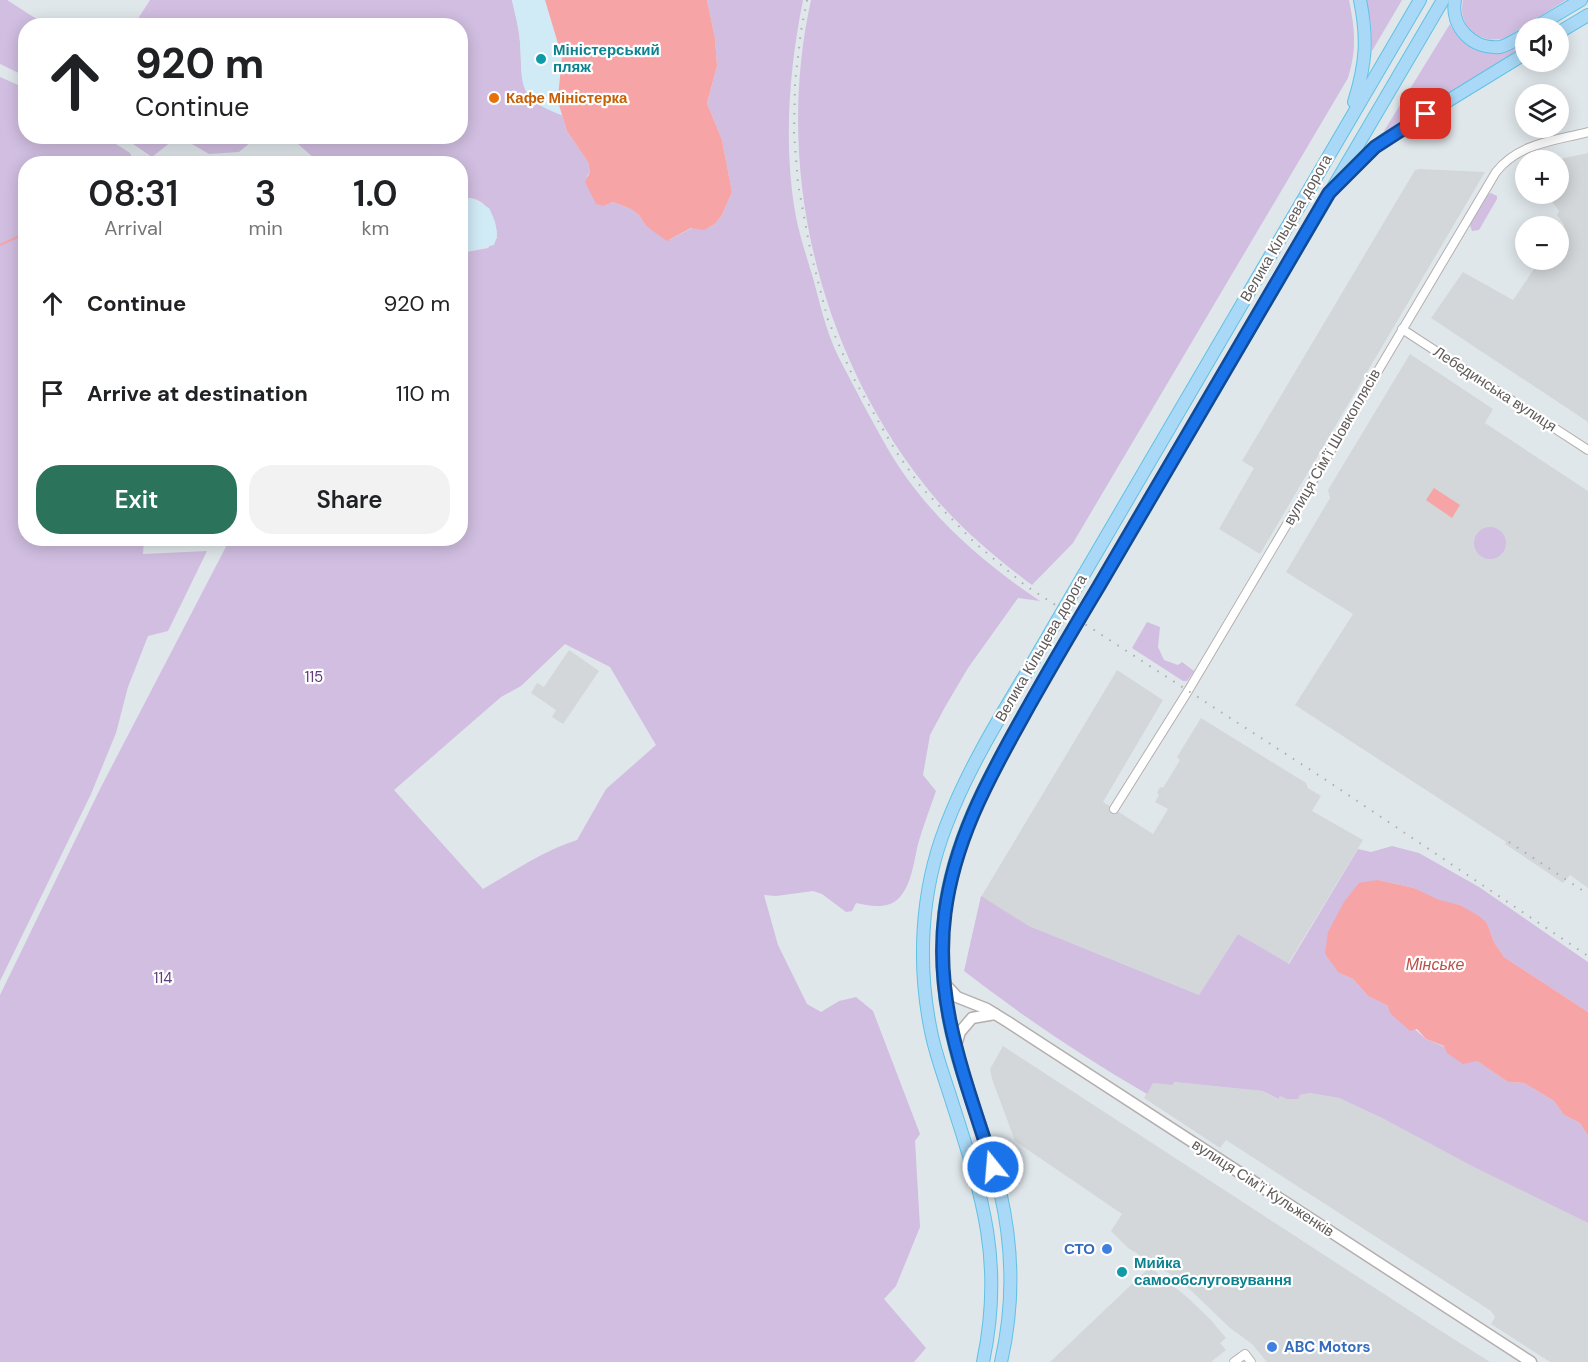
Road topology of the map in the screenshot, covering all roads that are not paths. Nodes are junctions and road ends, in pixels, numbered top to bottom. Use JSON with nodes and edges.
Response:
{"nodes":[{"id":1,"x":1360,"y":0,"type":"edge"},
{"id":2,"x":1420,"y":0,"type":"edge"},
{"id":3,"x":1443,"y":0,"type":"edge"},
{"id":4,"x":1455,"y":0,"type":"edge"},
{"id":5,"x":1581,"y":0,"type":"edge"},
{"id":6,"x":1588,"y":15,"type":"edge"},
{"id":7,"x":1551,"y":18,"type":"edge"},
{"id":8,"x":1569,"y":26,"type":"edge"},
{"id":9,"x":1515,"y":40,"type":"edge"},
{"id":10,"x":1515,"y":60,"type":"edge"},
{"id":11,"x":1348,"y":122,"type":"junction"},
{"id":12,"x":1588,"y":132,"type":"edge"},
{"id":13,"x":1329,"y":193,"type":"junction"},
{"id":14,"x":1402,"y":329,"type":"junction"},
{"id":15,"x":1588,"y":450,"type":"edge"},
{"id":16,"x":1114,"y":809,"type":"dead end"},
{"id":17,"x":944,"y":984,"type":"junction"},
{"id":18,"x":996,"y":1014,"type":"junction"},
{"id":19,"x":955,"y":1049,"type":"junction"},
{"id":20,"x":982,"y":1362,"type":"edge"},
{"id":21,"x":1001,"y":1362,"type":"edge"},
{"id":22,"x":1234,"y":1362,"type":"edge"},
{"id":23,"x":1251,"y":1362,"type":"edge"},
{"id":24,"x":1531,"y":1362,"type":"edge"}],
"edges":[{"from":1,"to":11,"type":"main road"},
{"from":2,"to":11,"type":"main road","name":"Велика Кільцева дорога"},
{"from":3,"to":13,"type":"main road","name":"Велика Кільцева дорога"},
{"from":4,"to":9,"type":"main road"},
{"from":5,"to":7,"type":"main road"},
{"from":6,"to":8,"type":"main road"},
{"from":10,"to":13,"type":"main road"},
{"from":11,"to":20,"type":"main road","name":"Велика Кільцева дорога","bridge":true},
{"from":12,"to":14,"type":"street","name":"вулиця Сімʼї Шовкоплясів"},
{"from":13,"to":17,"type":"main road","name":"Велика Кільцева дорога","bridge":true},
{"from":14,"to":15,"type":"street","name":"Лебединська вулиця"},
{"from":14,"to":16,"type":"street","name":"вулиця Сімʼї Шовкоплясів"},
{"from":17,"to":18,"type":"main road","name":"вулиця Сімʼї Кульженків"},
{"from":17,"to":19,"type":"main road","name":"Велика Кільцева дорога"},
{"from":18,"to":19,"type":"main road"},
{"from":18,"to":24,"type":"main road","name":"вулиця Сімʼї Кульженків"},
{"from":19,"to":21,"type":"main road","name":"Велика Кільцева дорога"},
{"from":22,"to":23,"type":"street"}]}
